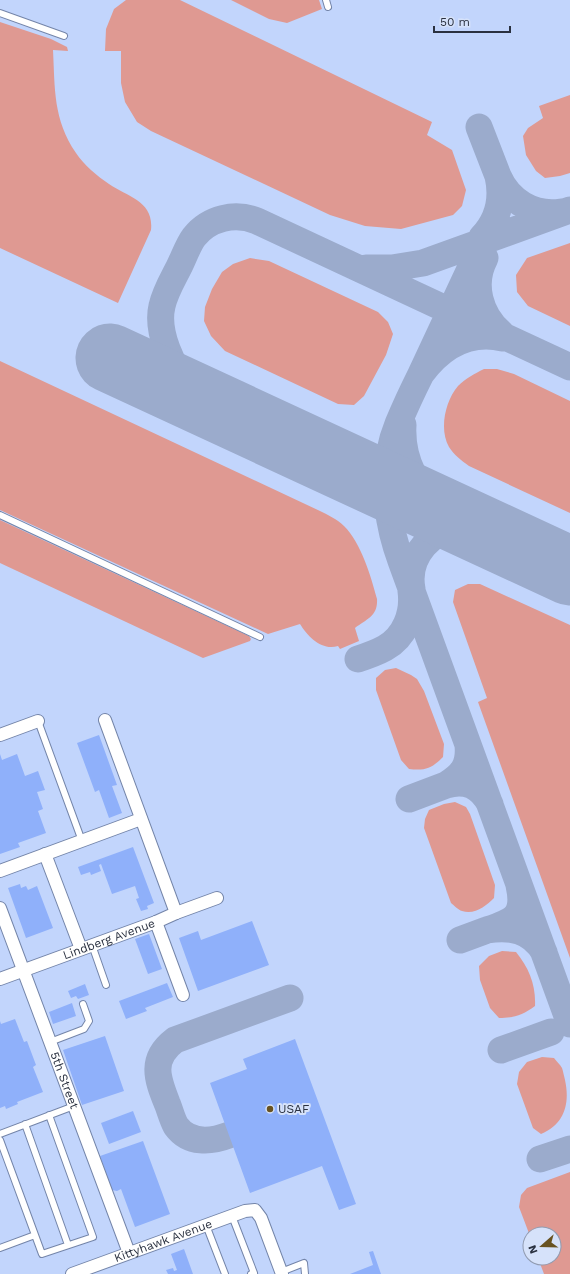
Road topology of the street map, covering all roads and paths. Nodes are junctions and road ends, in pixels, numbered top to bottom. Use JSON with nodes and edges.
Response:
{"nodes":[{"id":1,"x":326,"y":0,"type":"edge"},
{"id":2,"x":328,"y":7,"type":"dead end"},
{"id":3,"x":0,"y":13,"type":"edge"},
{"id":4,"x":64,"y":36,"type":"dead end"},
{"id":5,"x":0,"y":515,"type":"edge"},
{"id":6,"x":260,"y":637,"type":"dead end"},
{"id":7,"x":105,"y":720,"type":"dead end"},
{"id":8,"x":38,"y":721,"type":"joint"},
{"id":9,"x":0,"y":735,"type":"edge"},
{"id":10,"x":141,"y":819,"type":"junction"},
{"id":11,"x":82,"y":841,"type":"junction"},
{"id":12,"x":45,"y":854,"type":"junction"},
{"id":13,"x":0,"y":871,"type":"edge"},
{"id":14,"x":218,"y":898,"type":"dead end"},
{"id":15,"x":0,"y":908,"type":"edge"},
{"id":16,"x":176,"y":913,"type":"junction"},
{"id":17,"x":156,"y":922,"type":"junction"},
{"id":18,"x":92,"y":945,"type":"junction"},
{"id":19,"x":81,"y":949,"type":"junction"},
{"id":20,"x":23,"y":970,"type":"junction"},
{"id":21,"x":0,"y":979,"type":"edge"},
{"id":22,"x":106,"y":985,"type":"dead end"},
{"id":23,"x":183,"y":995,"type":"dead end"},
{"id":24,"x":83,"y":1004,"type":"dead end"},
{"id":25,"x":50,"y":1042,"type":"junction"},
{"id":26,"x":74,"y":1106,"type":"junction"},
{"id":27,"x":49,"y":1116,"type":"junction"},
{"id":28,"x":25,"y":1124,"type":"junction"},
{"id":29,"x":0,"y":1134,"type":"edge"},
{"id":30,"x":0,"y":1140,"type":"edge"},
{"id":31,"x":232,"y":1216,"type":"junction"},
{"id":32,"x":206,"y":1225,"type":"junction"},
{"id":33,"x":35,"y":1235,"type":"junction"},
{"id":34,"x":68,"y":1245,"type":"junction"},
{"id":35,"x":0,"y":1248,"type":"edge"},
{"id":36,"x":129,"y":1253,"type":"junction"},
{"id":37,"x":281,"y":1273,"type":"edge"},
{"id":38,"x":72,"y":1274,"type":"edge"},
{"id":39,"x":225,"y":1274,"type":"edge"},
{"id":40,"x":251,"y":1274,"type":"edge"},
{"id":41,"x":304,"y":1274,"type":"edge"}],
"edges":[{"from":1,"to":2,"type":"lane"},
{"from":3,"to":4,"type":"lane"},
{"from":5,"to":6,"type":"lane"},
{"from":7,"to":10,"type":"street"},
{"from":8,"to":9,"type":"street"},
{"from":8,"to":11,"type":"lane"},
{"from":10,"to":11,"type":"street"},
{"from":10,"to":16,"type":"street"},
{"from":11,"to":12,"type":"street"},
{"from":12,"to":13,"type":"street"},
{"from":12,"to":19,"type":"street"},
{"from":14,"to":16,"type":"street","name":"Lindberg Avenue"},
{"from":15,"to":20,"type":"street","name":"5th Street"},
{"from":16,"to":17,"type":"street","name":"Lindberg Avenue"},
{"from":17,"to":18,"type":"street","name":"Lindberg Avenue"},
{"from":17,"to":23,"type":"street"},
{"from":18,"to":19,"type":"street","name":"Lindberg Avenue"},
{"from":18,"to":22,"type":"lane"},
{"from":19,"to":20,"type":"street","name":"Lindberg Avenue"},
{"from":20,"to":21,"type":"street","name":"Lindberg Avenue"},
{"from":20,"to":25,"type":"street","name":"5th Street"},
{"from":24,"to":25,"type":"lane"},
{"from":25,"to":26,"type":"street","name":"5th Street"},
{"from":26,"to":27,"type":"lane"},
{"from":26,"to":36,"type":"street","name":"5th Street"},
{"from":27,"to":28,"type":"lane"},
{"from":27,"to":34,"type":"lane"},
{"from":28,"to":29,"type":"lane"},
{"from":28,"to":34,"type":"lane"},
{"from":30,"to":33,"type":"lane"},
{"from":31,"to":32,"type":"street","name":"Kittyhawk Avenue"},
{"from":31,"to":37,"type":"street","name":"Kittyhawk Avenue"},
{"from":31,"to":40,"type":"lane"},
{"from":32,"to":36,"type":"street","name":"Kittyhawk Avenue"},
{"from":32,"to":39,"type":"lane"},
{"from":33,"to":34,"type":"lane"},
{"from":33,"to":35,"type":"lane"},
{"from":36,"to":38,"type":"street","name":"Kittyhawk Avenue"},
{"from":37,"to":41,"type":"lane"}]}
